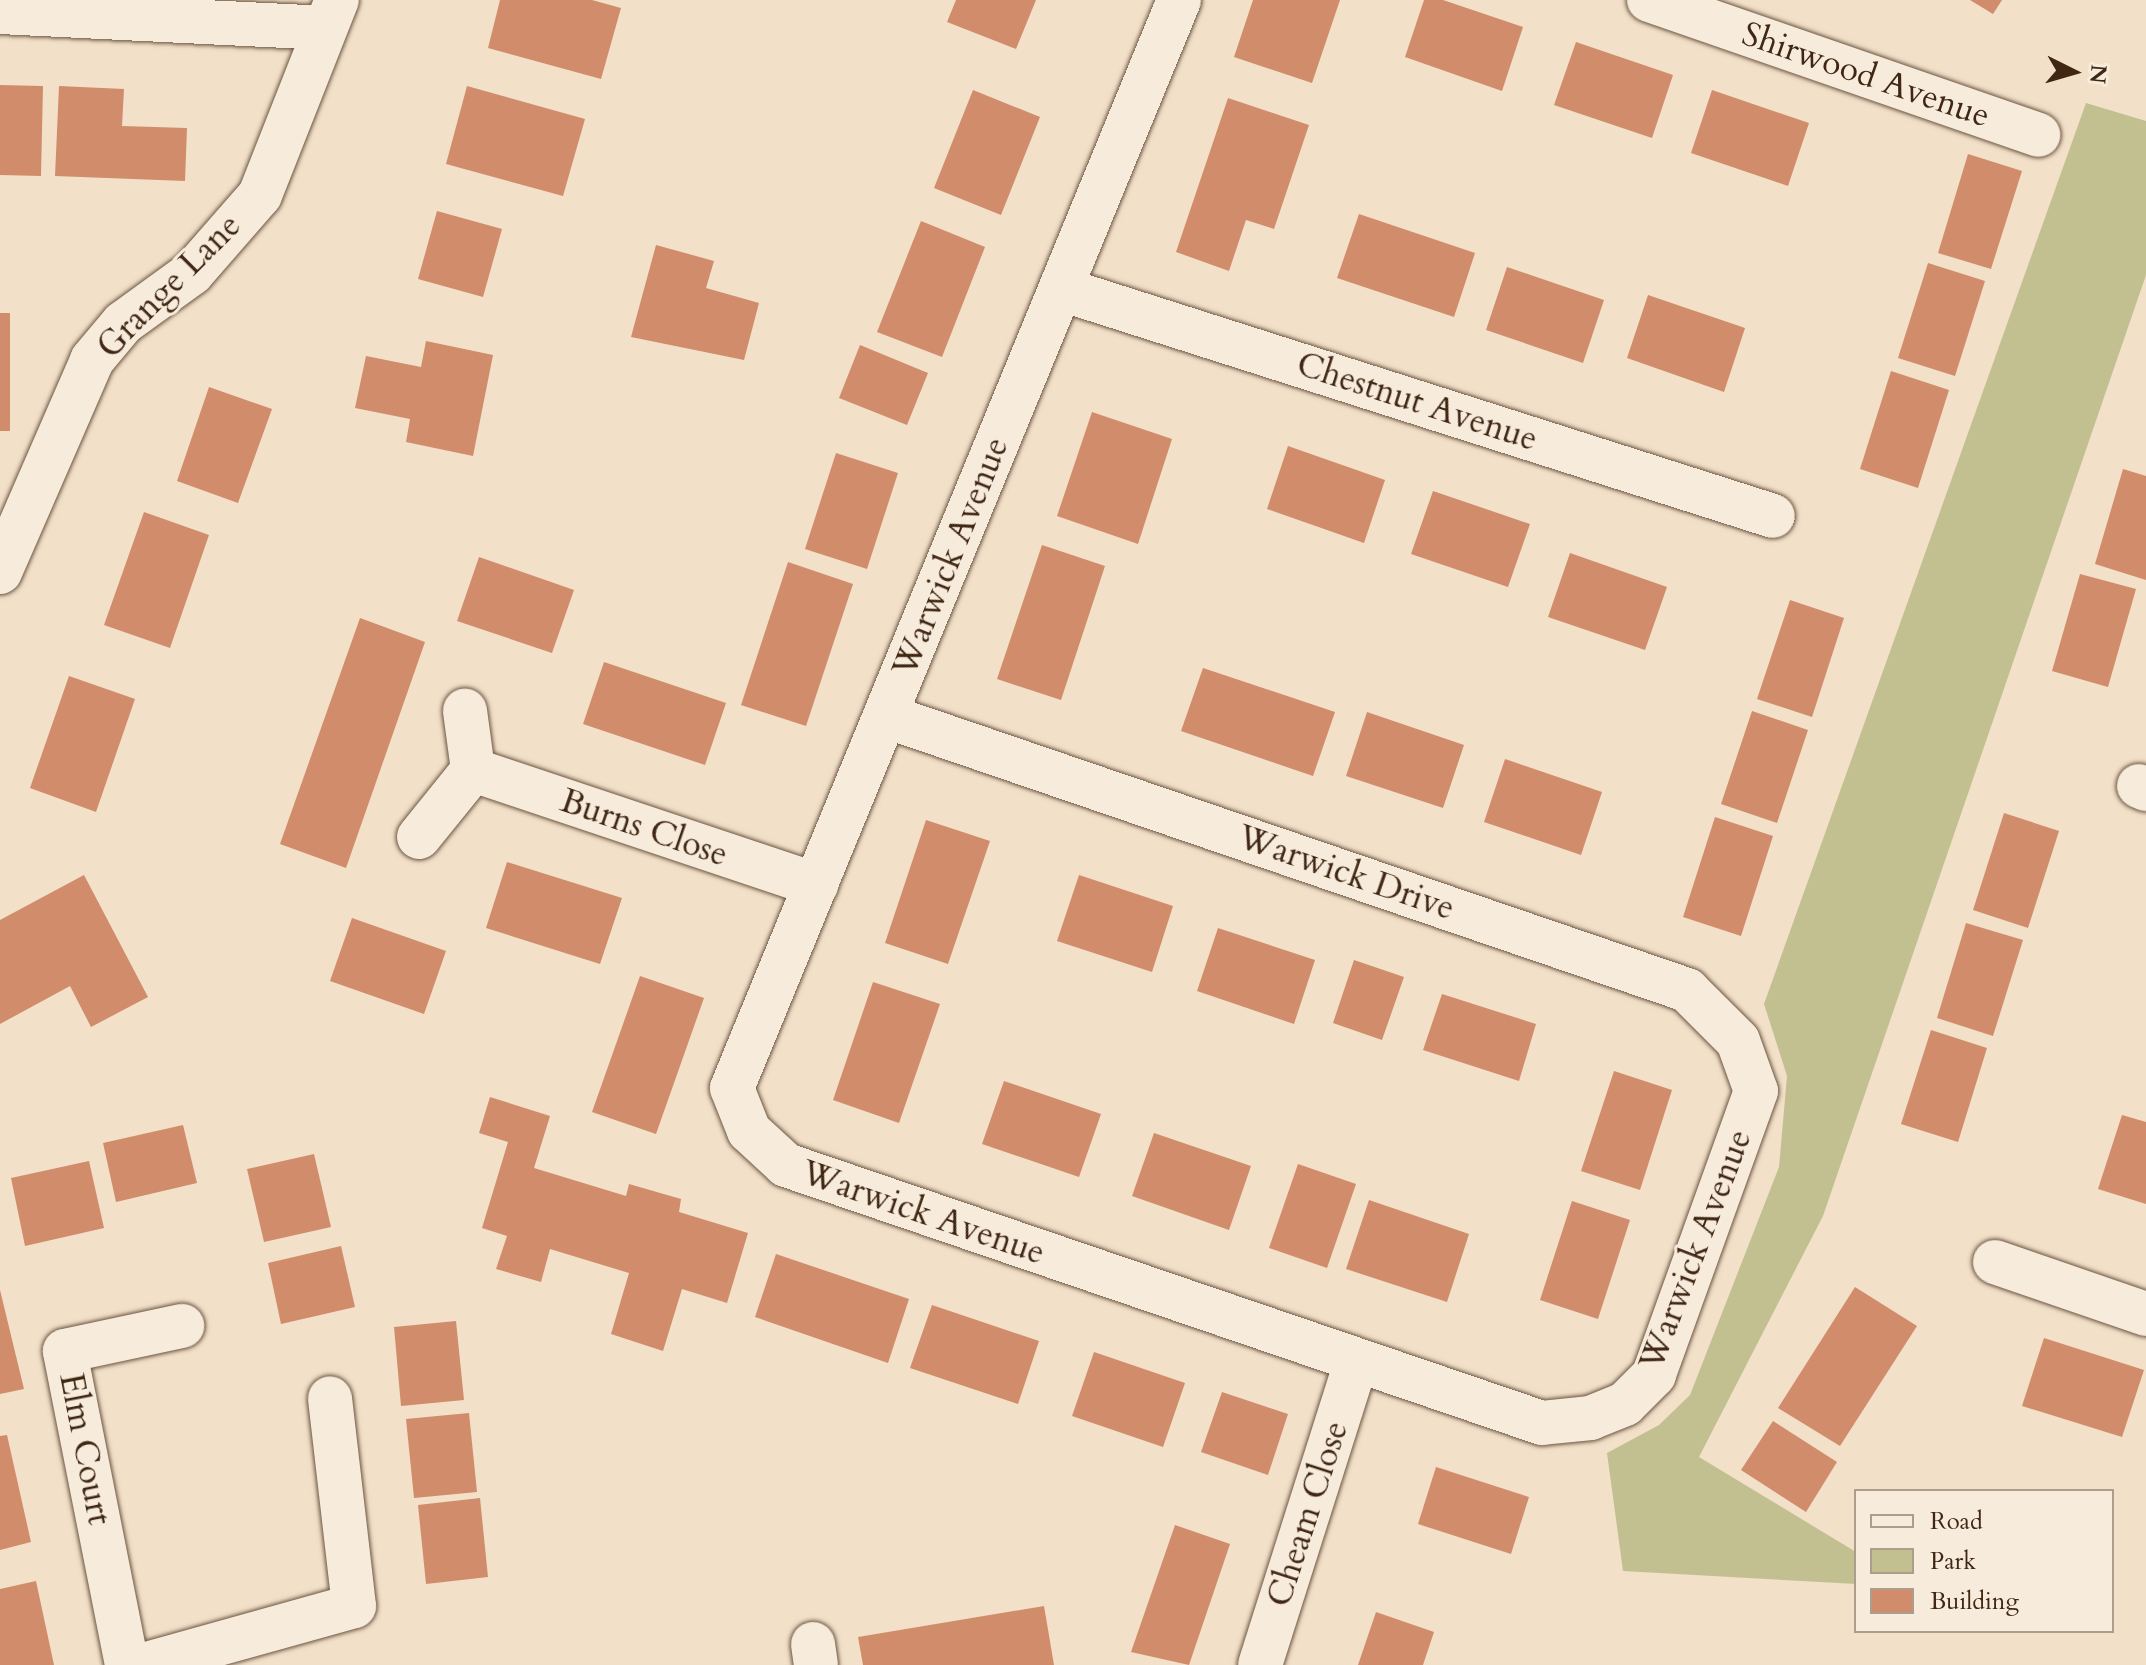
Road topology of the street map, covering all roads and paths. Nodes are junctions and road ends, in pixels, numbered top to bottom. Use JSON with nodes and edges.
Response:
{"nodes":[{"id":1,"x":1179,"y":0,"type":"edge"},
{"id":2,"x":1649,"y":0,"type":"edge"},
{"id":3,"x":0,"y":12,"type":"edge"},
{"id":4,"x":331,"y":14,"type":"edge"},
{"id":5,"x":2038,"y":135,"type":"dead end"},
{"id":6,"x":1061,"y":289,"type":"junction"},
{"id":7,"x":1773,"y":516,"type":"dead end"},
{"id":8,"x":0,"y":572,"type":"edge"},
{"id":9,"x":465,"y":711,"type":"dead end"},
{"id":10,"x":886,"y":716,"type":"junction"},
{"id":11,"x":473,"y":770,"type":"junction"},
{"id":12,"x":419,"y":837,"type":"dead end"},
{"id":13,"x":816,"y":885,"type":"junction"},
{"id":14,"x":1756,"y":1091,"type":"joint"},
{"id":15,"x":1995,"y":1262,"type":"dead end"},
{"id":16,"x":2146,"y":1314,"type":"edge"},
{"id":17,"x":182,"y":1326,"type":"dead end"},
{"id":18,"x":1356,"y":1362,"type":"junction"},
{"id":19,"x":330,"y":1398,"type":"dead end"},
{"id":20,"x":127,"y":1665,"type":"edge"},
{"id":21,"x":143,"y":1665,"type":"edge"},
{"id":22,"x":1260,"y":1665,"type":"edge"}],
"edges":[{"from":1,"to":6,"type":"street","name":"Warwick Avenue"},
{"from":2,"to":5,"type":"street","name":"Shirwood Avenue"},
{"from":3,"to":4,"type":"street"},
{"from":4,"to":8,"type":"street","name":"Grange Lane"},
{"from":6,"to":7,"type":"street","name":"Chestnut Avenue"},
{"from":6,"to":10,"type":"street","name":"Warwick Avenue"},
{"from":9,"to":11,"type":"street"},
{"from":10,"to":13,"type":"street","name":"Warwick Avenue"},
{"from":10,"to":14,"type":"street","name":"Warwick Drive"},
{"from":11,"to":12,"type":"street"},
{"from":11,"to":13,"type":"street","name":"Burns Close"},
{"from":13,"to":18,"type":"street","name":"Warwick Avenue"},
{"from":14,"to":18,"type":"street","name":"Warwick Avenue"},
{"from":15,"to":16,"type":"street"},
{"from":17,"to":20,"type":"street","name":"Elm Court"},
{"from":18,"to":22,"type":"street","name":"Cheam Close"},
{"from":19,"to":21,"type":"street"}]}
